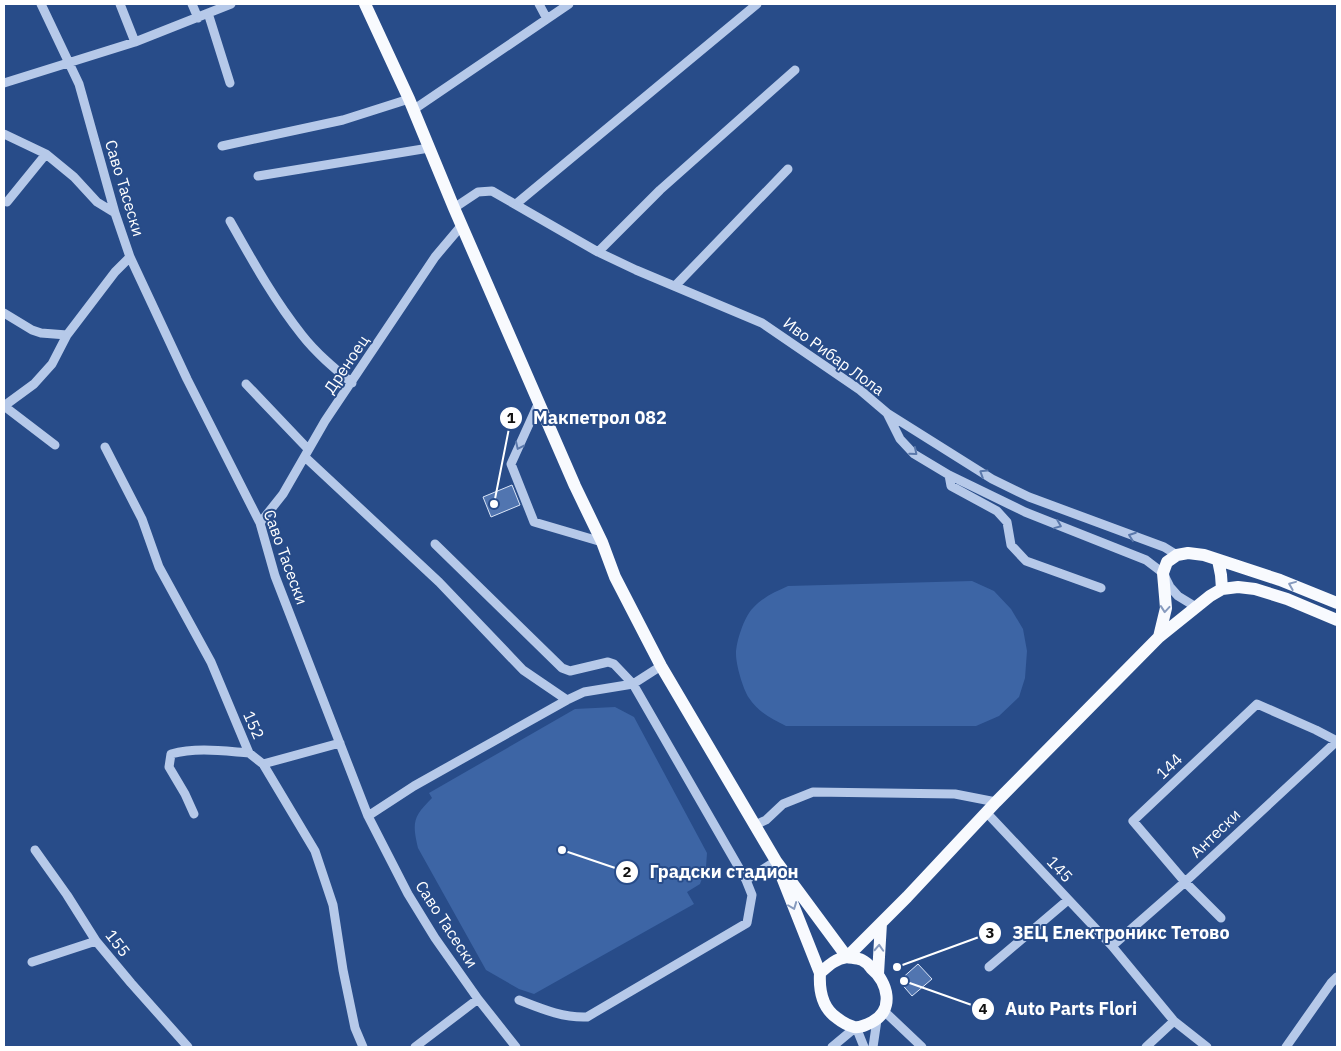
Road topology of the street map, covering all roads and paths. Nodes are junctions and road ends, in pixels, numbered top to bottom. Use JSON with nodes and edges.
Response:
{"nodes":[{"id":1,"x":41,"y":4,"type":"edge"},
{"id":2,"x":120,"y":4,"type":"edge"},
{"id":3,"x":192,"y":4,"type":"edge"},
{"id":4,"x":231,"y":4,"type":"edge"},
{"id":5,"x":365,"y":4,"type":"edge"},
{"id":6,"x":539,"y":4,"type":"edge"},
{"id":7,"x":569,"y":4,"type":"edge"},
{"id":8,"x":757,"y":4,"type":"edge"},
{"id":9,"x":208,"y":13,"type":"junction"},
{"id":10,"x":198,"y":18,"type":"junction"},
{"id":11,"x":547,"y":19,"type":"junction"},
{"id":12,"x":135,"y":42,"type":"junction"},
{"id":13,"x":69,"y":64,"type":"junction"},
{"id":14,"x":795,"y":70,"type":"dead end"},
{"id":15,"x":230,"y":82,"type":"dead end"},
{"id":16,"x":4,"y":84,"type":"edge"},
{"id":17,"x":411,"y":104,"type":"junction"},
{"id":18,"x":4,"y":134,"type":"edge"},
{"id":19,"x":222,"y":146,"type":"dead end"},
{"id":20,"x":429,"y":148,"type":"junction"},
{"id":21,"x":46,"y":154,"type":"junction"},
{"id":22,"x":788,"y":170,"type":"dead end"},
{"id":23,"x":258,"y":176,"type":"dead end"},
{"id":24,"x":6,"y":202,"type":"dead end"},
{"id":25,"x":516,"y":204,"type":"junction"},
{"id":26,"x":454,"y":208,"type":"junction"},
{"id":27,"x":115,"y":213,"type":"junction"},
{"id":28,"x":230,"y":221,"type":"dead end"},
{"id":29,"x":462,"y":225,"type":"junction"},
{"id":30,"x":598,"y":252,"type":"junction"},
{"id":31,"x":130,"y":257,"type":"junction"},
{"id":32,"x":675,"y":286,"type":"junction"},
{"id":33,"x":4,"y":314,"type":"edge"},
{"id":34,"x":66,"y":335,"type":"junction"},
{"id":35,"x":352,"y":383,"type":"junction"},
{"id":36,"x":246,"y":384,"type":"dead end"},
{"id":37,"x":539,"y":402,"type":"junction"},
{"id":38,"x":4,"y":406,"type":"edge"},
{"id":39,"x":887,"y":413,"type":"junction"},
{"id":40,"x":56,"y":446,"type":"dead end"},
{"id":41,"x":105,"y":447,"type":"dead end"},
{"id":42,"x":307,"y":453,"type":"junction"},
{"id":43,"x":948,"y":475,"type":"junction"},
{"id":44,"x":260,"y":524,"type":"junction"},
{"id":45,"x":602,"y":542,"type":"junction"},
{"id":46,"x":435,"y":544,"type":"dead end"},
{"id":47,"x":1177,"y":555,"type":"junction"},
{"id":48,"x":1218,"y":560,"type":"junction"},
{"id":49,"x":1164,"y":573,"type":"junction"},
{"id":50,"x":1101,"y":588,"type":"dead end"},
{"id":51,"x":1222,"y":589,"type":"junction"},
{"id":52,"x":1337,"y":603,"type":"edge"},
{"id":53,"x":1196,"y":607,"type":"junction"},
{"id":54,"x":1337,"y":620,"type":"edge"},
{"id":55,"x":1159,"y":637,"type":"junction"},
{"id":56,"x":661,"y":666,"type":"junction"},
{"id":57,"x":634,"y":684,"type":"junction"},
{"id":58,"x":567,"y":700,"type":"junction"},
{"id":59,"x":1337,"y":741,"type":"edge"},
{"id":60,"x":340,"y":743,"type":"junction"},
{"id":61,"x":249,"y":753,"type":"junction"},
{"id":62,"x":263,"y":764,"type":"junction"},
{"id":63,"x":996,"y":802,"type":"junction"},
{"id":64,"x":986,"y":812,"type":"junction"},
{"id":65,"x":194,"y":814,"type":"dead end"},
{"id":66,"x":368,"y":816,"type":"junction"},
{"id":67,"x":755,"y":826,"type":"junction"},
{"id":68,"x":34,"y":850,"type":"dead end"},
{"id":69,"x":776,"y":861,"type":"junction"},
{"id":70,"x":746,"y":880,"type":"junction"},
{"id":71,"x":1185,"y":882,"type":"junction"},
{"id":72,"x":1068,"y":900,"type":"junction"},
{"id":73,"x":1221,"y":918,"type":"dead end"},
{"id":74,"x":880,"y":923,"type":"junction"},
{"id":75,"x":96,"y":941,"type":"junction"},
{"id":76,"x":1112,"y":946,"type":"junction"},
{"id":77,"x":847,"y":957,"type":"junction"},
{"id":78,"x":32,"y":962,"type":"dead end"},
{"id":79,"x":989,"y":967,"type":"dead end"},
{"id":80,"x":820,"y":973,"type":"junction"},
{"id":81,"x":878,"y":974,"type":"junction"},
{"id":82,"x":1335,"y":983,"type":"edge"},
{"id":83,"x":478,"y":999,"type":"junction"},
{"id":84,"x":519,"y":1000,"type":"dead end"},
{"id":85,"x":880,"y":1015,"type":"junction"},
{"id":86,"x":1174,"y":1021,"type":"junction"},
{"id":87,"x":856,"y":1027,"type":"junction"},
{"id":88,"x":188,"y":1047,"type":"edge"},
{"id":89,"x":363,"y":1047,"type":"edge"},
{"id":90,"x":415,"y":1047,"type":"edge"},
{"id":91,"x":516,"y":1047,"type":"edge"},
{"id":92,"x":832,"y":1047,"type":"edge"},
{"id":93,"x":864,"y":1047,"type":"edge"},
{"id":94,"x":873,"y":1047,"type":"edge"},
{"id":95,"x":922,"y":1047,"type":"edge"},
{"id":96,"x":1146,"y":1047,"type":"edge"},
{"id":97,"x":1206,"y":1047,"type":"edge"},
{"id":98,"x":1286,"y":1047,"type":"edge"}],
"edges":[{"from":1,"to":13,"type":"street","name":"Саво Тасески"},
{"from":2,"to":12,"type":"street"},
{"from":3,"to":10,"type":"street"},
{"from":4,"to":9,"type":"street"},
{"from":5,"to":17,"type":"main road"},
{"from":6,"to":11,"type":"street"},
{"from":7,"to":11,"type":"street"},
{"from":8,"to":25,"type":"street"},
{"from":9,"to":10,"type":"street"},
{"from":9,"to":15,"type":"street"},
{"from":10,"to":12,"type":"street"},
{"from":11,"to":17,"type":"street"},
{"from":12,"to":13,"type":"street"},
{"from":13,"to":16,"type":"street"},
{"from":13,"to":27,"type":"street","name":"Саво Тасески"},
{"from":14,"to":30,"type":"street"},
{"from":17,"to":19,"type":"street"},
{"from":17,"to":20,"type":"main road"},
{"from":18,"to":21,"type":"street"},
{"from":20,"to":23,"type":"street"},
{"from":20,"to":26,"type":"main road"},
{"from":21,"to":24,"type":"street"},
{"from":21,"to":27,"type":"street"},
{"from":22,"to":32,"type":"street"},
{"from":25,"to":26,"type":"street","name":"Иво Рибар Лола"},
{"from":25,"to":30,"type":"street","name":"Иво Рибар Лола"},
{"from":26,"to":29,"type":"main road"},
{"from":27,"to":31,"type":"street","name":"Саво Тасески"},
{"from":28,"to":35,"type":"street"},
{"from":29,"to":35,"type":"street","name":"Дреноец"},
{"from":29,"to":37,"type":"main road"},
{"from":30,"to":32,"type":"street","name":"Иво Рибар Лола"},
{"from":31,"to":34,"type":"street"},
{"from":31,"to":44,"type":"street","name":"Саво Тасески"},
{"from":32,"to":39,"type":"street","name":"Иво Рибар Лола"},
{"from":33,"to":34,"type":"street"},
{"from":34,"to":38,"type":"street"},
{"from":35,"to":42,"type":"street","name":"Дреноец"},
{"from":36,"to":42,"type":"street"},
{"from":37,"to":45,"type":"main road"},
{"from":37,"to":45,"type":"street","one_way":true},
{"from":38,"to":40,"type":"street"},
{"from":39,"to":43,"type":"street","name":"Иво Рибар Лола","one_way":true},
{"from":47,"to":39,"type":"street","one_way":true},
{"from":41,"to":61,"type":"street","name":"152"},
{"from":42,"to":44,"type":"street","name":"Дреноец"},
{"from":42,"to":58,"type":"street"},
{"from":43,"to":49,"type":"street","name":"Иво Рибар Лола","one_way":true},
{"from":43,"to":50,"type":"street"},
{"from":44,"to":60,"type":"street","name":"Саво Тасески"},
{"from":45,"to":56,"type":"main road"},
{"from":46,"to":57,"type":"street"},
{"from":47,"to":48,"type":"main road"},
{"from":47,"to":49,"type":"main road"},
{"from":48,"to":51,"type":"main road"},
{"from":52,"to":48,"type":"main road","one_way":true},
{"from":49,"to":53,"type":"street","name":"Иво Рибар Лола"},
{"from":49,"to":55,"type":"main road","one_way":true},
{"from":51,"to":53,"type":"main road"},
{"from":51,"to":54,"type":"main road"},
{"from":53,"to":55,"type":"main road"},
{"from":55,"to":63,"type":"main road"},
{"from":56,"to":57,"type":"street"},
{"from":56,"to":67,"type":"main road"},
{"from":57,"to":58,"type":"street"},
{"from":57,"to":70,"type":"street"},
{"from":58,"to":66,"type":"street"},
{"from":59,"to":71,"type":"street","name":"Антески"},
{"from":59,"to":71,"type":"street","name":"144"},
{"from":60,"to":62,"type":"street"},
{"from":60,"to":66,"type":"street","name":"Саво Тасески"},
{"from":61,"to":62,"type":"street","name":"152"},
{"from":61,"to":65,"type":"street"},
{"from":62,"to":89,"type":"street","name":"152"},
{"from":63,"to":64,"type":"main road"},
{"from":63,"to":67,"type":"street"},
{"from":64,"to":72,"type":"street","name":"145"},
{"from":64,"to":74,"type":"main road"},
{"from":66,"to":83,"type":"street","name":"Саво Тасески"},
{"from":67,"to":69,"type":"main road"},
{"from":68,"to":75,"type":"street","name":"155"},
{"from":69,"to":70,"type":"street"},
{"from":69,"to":77,"type":"main road"},
{"from":69,"to":80,"type":"main road","one_way":true},
{"from":70,"to":84,"type":"street"},
{"from":71,"to":73,"type":"street","name":"144"},
{"from":71,"to":76,"type":"street","name":"Антески"},
{"from":72,"to":76,"type":"street","name":"145"},
{"from":72,"to":79,"type":"street"},
{"from":74,"to":77,"type":"main road"},
{"from":81,"to":74,"type":"main road","one_way":true},
{"from":75,"to":78,"type":"street"},
{"from":75,"to":88,"type":"street","name":"155"},
{"from":76,"to":86,"type":"street","name":"145"},
{"from":77,"to":80,"type":"main road"},
{"from":77,"to":81,"type":"main road"},
{"from":80,"to":87,"type":"main road"},
{"from":81,"to":85,"type":"main road"},
{"from":82,"to":98,"type":"street"},
{"from":83,"to":90,"type":"street"},
{"from":83,"to":91,"type":"street","name":"Саво Тасески"},
{"from":85,"to":87,"type":"main road"},
{"from":85,"to":94,"type":"street"},
{"from":85,"to":95,"type":"street"},
{"from":86,"to":96,"type":"street"},
{"from":86,"to":97,"type":"street","name":"145"},
{"from":87,"to":92,"type":"street"},
{"from":87,"to":93,"type":"street"}]}
